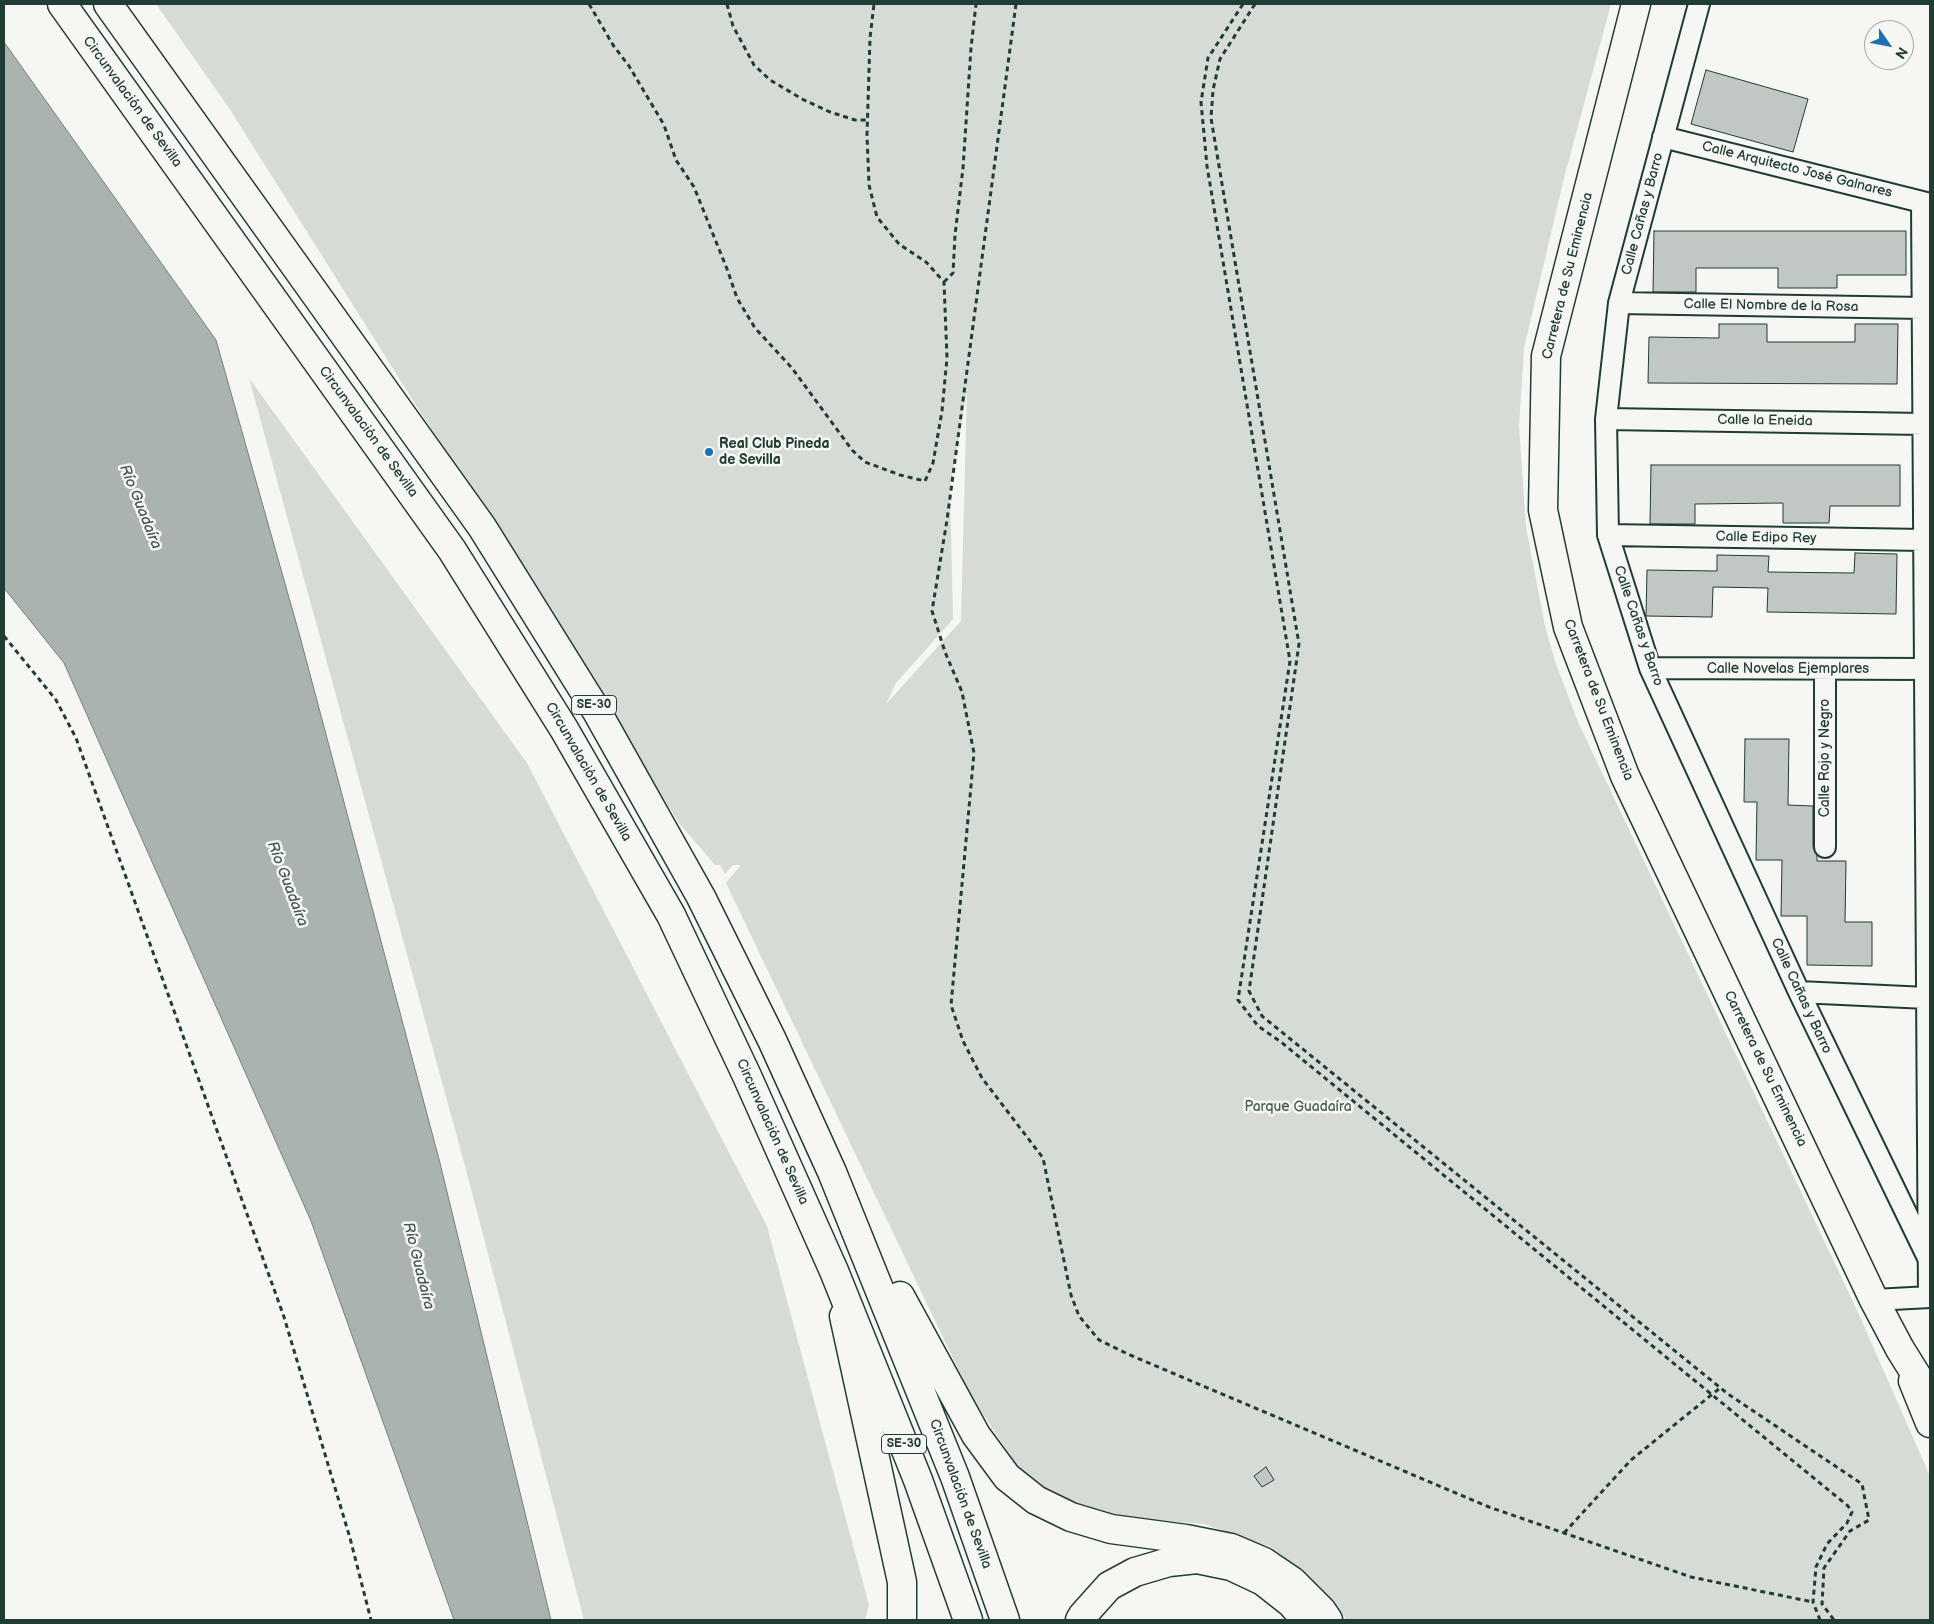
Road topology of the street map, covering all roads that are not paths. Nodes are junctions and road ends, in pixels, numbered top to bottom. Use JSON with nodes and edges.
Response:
{"nodes":[{"id":1,"x":62,"y":4,"type":"edge"},
{"id":2,"x":108,"y":4,"type":"edge"},
{"id":3,"x":1636,"y":4,"type":"edge"},
{"id":4,"x":1699,"y":4,"type":"edge"},
{"id":5,"x":1663,"y":137,"type":"junction"},
{"id":6,"x":1926,"y":203,"type":"edge"},
{"id":7,"x":1619,"y":303,"type":"junction"},
{"id":8,"x":1923,"y":308,"type":"junction"},
{"id":9,"x":1606,"y":418,"type":"junction"},
{"id":10,"x":1924,"y":424,"type":"junction"},
{"id":11,"x":1608,"y":535,"type":"junction"},
{"id":12,"x":1924,"y":540,"type":"junction"},
{"id":13,"x":1927,"y":587,"type":"edge"},
{"id":14,"x":1650,"y":668,"type":"junction"},
{"id":15,"x":1824,"y":669,"type":"junction"},
{"id":16,"x":1925,"y":669,"type":"junction"},
{"id":17,"x":1825,"y":847,"type":"dead end"},
{"id":18,"x":1929,"y":946,"type":"edge"},
{"id":19,"x":1799,"y":992,"type":"junction"},
{"id":20,"x":1927,"y":998,"type":"junction"},
{"id":21,"x":832,"y":1172,"type":"junction"},
{"id":22,"x":1929,"y":1260,"type":"edge"},
{"id":23,"x":834,"y":1271,"type":"junction"},
{"id":24,"x":1930,"y":1297,"type":"edge"},
{"id":25,"x":1874,"y":1300,"type":"junction"},
{"id":26,"x":1900,"y":1349,"type":"junction"},
{"id":27,"x":1930,"y":1397,"type":"edge"},
{"id":28,"x":1930,"y":1423,"type":"edge"},
{"id":29,"x":902,"y":1620,"type":"edge"},
{"id":30,"x":968,"y":1620,"type":"edge"},
{"id":31,"x":1005,"y":1620,"type":"edge"},
{"id":32,"x":1080,"y":1620,"type":"edge"},
{"id":33,"x":1306,"y":1620,"type":"edge"},
{"id":34,"x":1328,"y":1620,"type":"edge"}],
"edges":[{"from":1,"to":23,"type":"main road","name":"Circunvalación de Sevilla","number":"SE-30"},
{"from":2,"to":21,"type":"main road","name":"Circunvalación de Sevilla","number":"SE-30"},
{"from":3,"to":25,"type":"main road","name":"Carretera de Su Eminencia"},
{"from":4,"to":5,"type":"street","name":"Calle Cañas y Barro"},
{"from":5,"to":6,"type":"street","name":"Calle Arquitecto José Galnares"},
{"from":5,"to":7,"type":"street","name":"Calle Cañas y Barro"},
{"from":6,"to":8,"type":"street"},
{"from":7,"to":8,"type":"street","name":"Calle El Nombre de la Rosa"},
{"from":7,"to":9,"type":"street","name":"Calle Cañas y Barro"},
{"from":8,"to":10,"type":"street"},
{"from":9,"to":10,"type":"street","name":"Calle la Eneida"},
{"from":9,"to":11,"type":"street","name":"Calle Cañas y Barro"},
{"from":10,"to":12,"type":"street"},
{"from":11,"to":12,"type":"street","name":"Calle Edipo Rey"},
{"from":11,"to":14,"type":"street","name":"Calle Cañas y Barro"},
{"from":12,"to":13,"type":"street"},
{"from":13,"to":16,"type":"street"},
{"from":14,"to":15,"type":"street","name":"Calle Novelas Ejemplares"},
{"from":14,"to":19,"type":"street","name":"Calle Cañas y Barro"},
{"from":15,"to":16,"type":"street","name":"Calle Novelas Ejemplares"},
{"from":15,"to":17,"type":"street","name":"Calle Rojo y Negro"},
{"from":16,"to":18,"type":"street"},
{"from":18,"to":20,"type":"street"},
{"from":19,"to":20,"type":"street"},
{"from":19,"to":22,"type":"street","name":"Calle Cañas y Barro"},
{"from":20,"to":22,"type":"street"},
{"from":21,"to":31,"type":"main road","name":"Circunvalación de Sevilla","number":"SE-30"},
{"from":21,"to":34,"type":"main road"},
{"from":22,"to":24,"type":"street"},
{"from":23,"to":29,"type":"main road"},
{"from":23,"to":30,"type":"main road","name":"Circunvalación de Sevilla","number":"SE-30"},
{"from":24,"to":25,"type":"street"},
{"from":25,"to":26,"type":"main road","name":"Carretera de Su Eminencia"},
{"from":26,"to":27,"type":"main road","name":"Carretera de Su Eminencia"},
{"from":26,"to":28,"type":"main road","name":"Carretera de Su Eminencia"},
{"from":32,"to":33,"type":"main road"}]}
